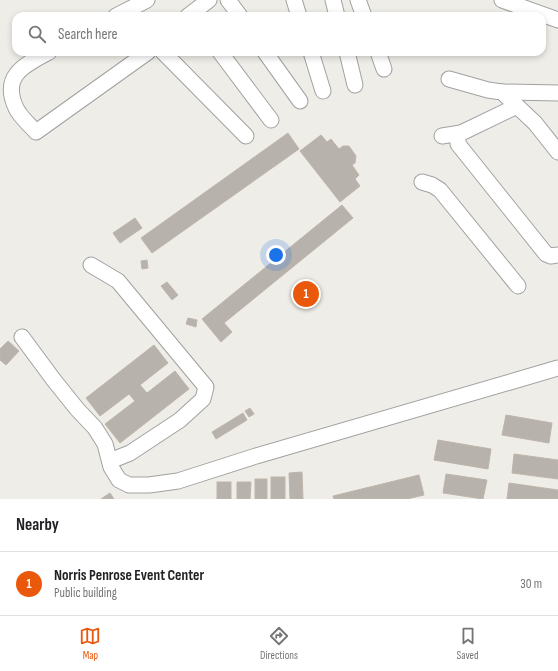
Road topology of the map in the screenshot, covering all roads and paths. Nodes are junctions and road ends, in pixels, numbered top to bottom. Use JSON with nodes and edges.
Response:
{"nodes":[{"id":1,"x":146,"y":0,"type":"edge"},
{"id":2,"x":209,"y":0,"type":"edge"},
{"id":3,"x":228,"y":0,"type":"edge"},
{"id":4,"x":294,"y":0,"type":"edge"},
{"id":5,"x":333,"y":0,"type":"edge"},
{"id":6,"x":358,"y":0,"type":"edge"},
{"id":7,"x":502,"y":0,"type":"edge"},
{"id":8,"x":124,"y":12,"type":"edge"},
{"id":9,"x":195,"y":12,"type":"edge"},
{"id":10,"x":237,"y":12,"type":"edge"},
{"id":11,"x":298,"y":12,"type":"edge"},
{"id":12,"x":336,"y":12,"type":"edge"},
{"id":13,"x":362,"y":12,"type":"edge"},
{"id":14,"x":536,"y":12,"type":"edge"},
{"id":15,"x":546,"y":16,"type":"edge"},
{"id":16,"x":558,"y":20,"type":"edge"},
{"id":17,"x":41,"y":56,"type":"edge"},
{"id":18,"x":142,"y":56,"type":"edge"},
{"id":19,"x":167,"y":56,"type":"edge"},
{"id":20,"x":223,"y":56,"type":"edge"},
{"id":21,"x":268,"y":56,"type":"edge"},
{"id":22,"x":312,"y":56,"type":"edge"},
{"id":23,"x":348,"y":56,"type":"edge"},
{"id":24,"x":379,"y":56,"type":"edge"},
{"id":25,"x":384,"y":69,"type":"dead end"},
{"id":26,"x":449,"y":79,"type":"dead end"},
{"id":27,"x":355,"y":85,"type":"dead end"},
{"id":28,"x":323,"y":91,"type":"dead end"},
{"id":29,"x":502,"y":92,"type":"junction"},
{"id":30,"x":558,"y":93,"type":"edge"},
{"id":31,"x":300,"y":101,"type":"dead end"},
{"id":32,"x":517,"y":106,"type":"junction"},
{"id":33,"x":271,"y":120,"type":"dead end"},
{"id":34,"x":461,"y":133,"type":"junction"},
{"id":35,"x":246,"y":136,"type":"dead end"},
{"id":36,"x":442,"y":136,"type":"dead end"},
{"id":37,"x":558,"y":152,"type":"edge"},
{"id":38,"x":422,"y":182,"type":"dead end"},
{"id":39,"x":558,"y":255,"type":"edge"},
{"id":40,"x":91,"y":265,"type":"dead end"},
{"id":41,"x":518,"y":286,"type":"dead end"},
{"id":42,"x":22,"y":337,"type":"dead end"},
{"id":43,"x":558,"y":368,"type":"edge"},
{"id":44,"x":110,"y":461,"type":"junction"}],
"edges":[{"from":1,"to":8,"type":"street"},
{"from":2,"to":9,"type":"street"},
{"from":3,"to":10,"type":"street"},
{"from":4,"to":11,"type":"street"},
{"from":5,"to":12,"type":"street"},
{"from":6,"to":13,"type":"street"},
{"from":7,"to":14,"type":"street"},
{"from":15,"to":16,"type":"street"},
{"from":17,"to":18,"type":"street"},
{"from":19,"to":35,"type":"street"},
{"from":20,"to":33,"type":"street"},
{"from":21,"to":31,"type":"street"},
{"from":22,"to":28,"type":"street"},
{"from":23,"to":27,"type":"street"},
{"from":24,"to":25,"type":"street"},
{"from":26,"to":29,"type":"street"},
{"from":29,"to":30,"type":"street"},
{"from":29,"to":32,"type":"street"},
{"from":32,"to":34,"type":"street"},
{"from":32,"to":37,"type":"street"},
{"from":34,"to":36,"type":"street"},
{"from":34,"to":39,"type":"street"},
{"from":38,"to":41,"type":"street"},
{"from":40,"to":44,"type":"street"},
{"from":42,"to":44,"type":"street"},
{"from":43,"to":44,"type":"street"}]}
